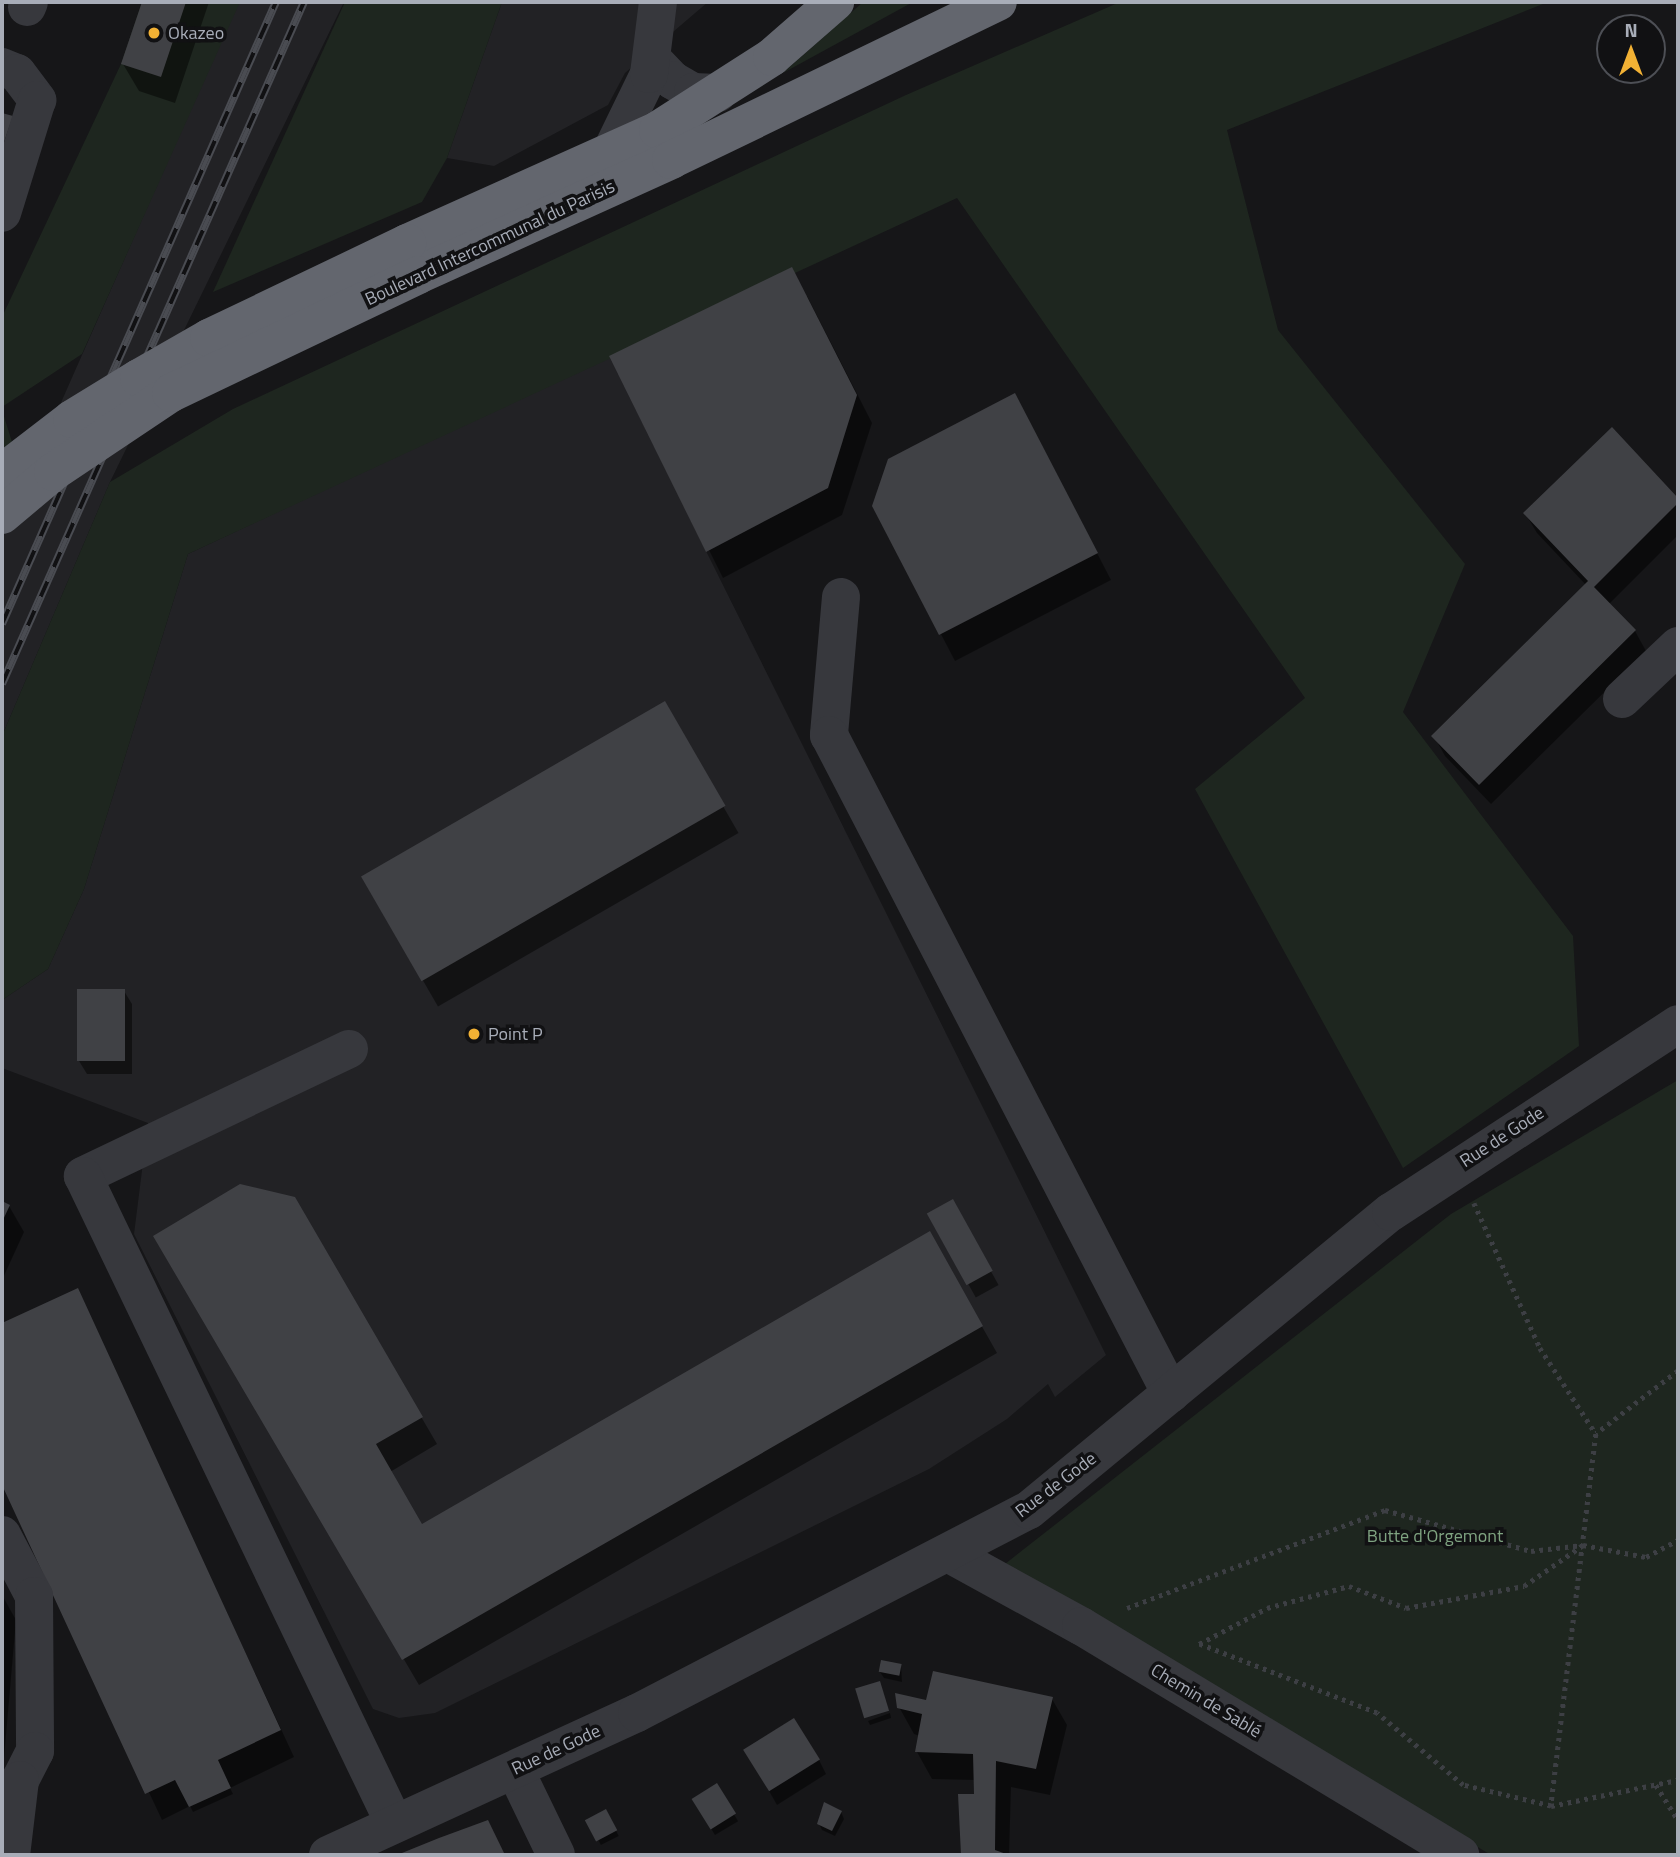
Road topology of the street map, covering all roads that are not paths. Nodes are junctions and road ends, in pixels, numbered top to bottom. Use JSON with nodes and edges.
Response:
{"nodes":[{"id":1,"x":658,"y":2,"type":"edge"},
{"id":2,"x":835,"y":2,"type":"edge"},
{"id":3,"x":998,"y":2,"type":"edge"},
{"id":4,"x":1027,"y":2,"type":"edge"},
{"id":5,"x":653,"y":60,"type":"junction"},
{"id":6,"x":883,"y":60,"type":"junction"},
{"id":7,"x":2,"y":67,"type":"edge"},
{"id":8,"x":718,"y":93,"type":"junction"},
{"id":9,"x":611,"y":152,"type":"junction"},
{"id":10,"x":2,"y":213,"type":"edge"},
{"id":11,"x":412,"y":259,"type":"junction"},
{"id":12,"x":2,"y":472,"type":"edge"},
{"id":13,"x":2,"y":515,"type":"edge"},
{"id":14,"x":841,"y":597,"type":"dead end"},
{"id":15,"x":1678,"y":646,"type":"edge"},
{"id":16,"x":1622,"y":699,"type":"dead end"},
{"id":17,"x":1678,"y":1024,"type":"edge"},
{"id":18,"x":349,"y":1049,"type":"dead end"},
{"id":19,"x":1171,"y":1394,"type":"junction"},
{"id":20,"x":2,"y":1535,"type":"edge"},
{"id":21,"x":948,"y":1553,"type":"junction"},
{"id":22,"x":514,"y":1770,"type":"junction"},
{"id":23,"x":394,"y":1823,"type":"junction"},
{"id":24,"x":11,"y":1855,"type":"edge"},
{"id":25,"x":328,"y":1855,"type":"edge"},
{"id":26,"x":556,"y":1855,"type":"edge"},
{"id":27,"x":1460,"y":1855,"type":"edge"}],
"edges":[{"from":1,"to":5,"type":"street"},
{"from":2,"to":8,"type":"highway","name":"Boulevard Intercommunal du Parisis"},
{"from":3,"to":6,"type":"highway","name":"Boulevard Intercommunal du Parisis"},
{"from":4,"to":6,"type":"highway"},
{"from":5,"to":8,"type":"street"},
{"from":5,"to":9,"type":"street"},
{"from":6,"to":11,"type":"highway","name":"Boulevard Intercommunal du Parisis"},
{"from":7,"to":10,"type":"street"},
{"from":8,"to":9,"type":"highway","name":"Boulevard Intercommunal du Parisis"},
{"from":9,"to":11,"type":"highway","name":"Boulevard Intercommunal du Parisis"},
{"from":11,"to":12,"type":"highway","name":"Boulevard Intercommunal du Parisis","bridge":true},
{"from":11,"to":13,"type":"highway","name":"Boulevard Intercommunal du Parisis","bridge":true},
{"from":14,"to":19,"type":"street"},
{"from":15,"to":16,"type":"street"},
{"from":17,"to":19,"type":"street","name":"Rue de Gode"},
{"from":18,"to":23,"type":"street"},
{"from":19,"to":21,"type":"street","name":"Rue de Gode"},
{"from":20,"to":24,"type":"street"},
{"from":21,"to":22,"type":"street","name":"Rue de Gode"},
{"from":21,"to":27,"type":"street","name":"Chemin de Sablé"},
{"from":22,"to":23,"type":"street","name":"Rue de Gode"},
{"from":22,"to":26,"type":"street"},
{"from":23,"to":25,"type":"street","name":"Rue de Gode"}]}
